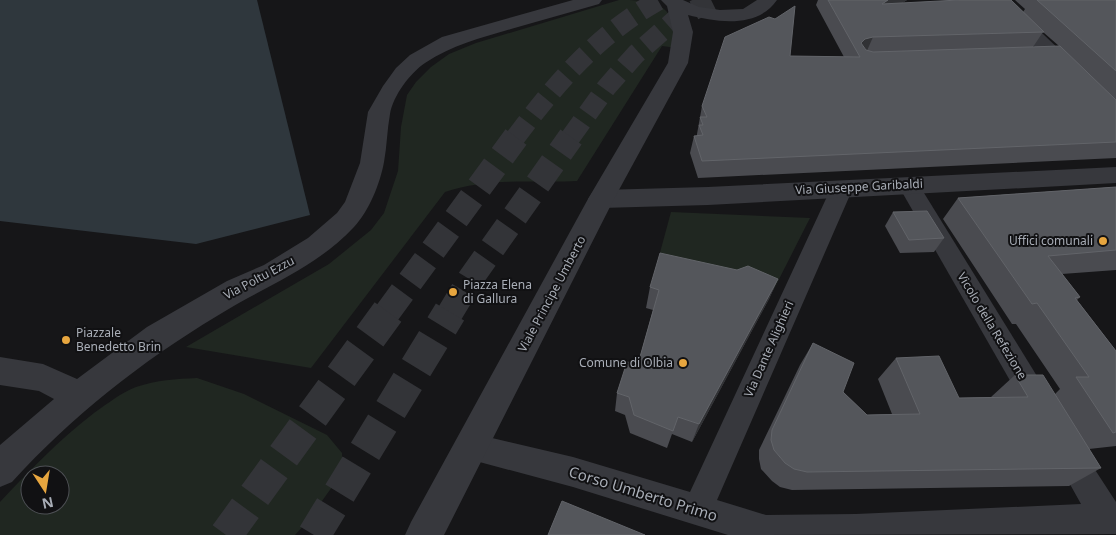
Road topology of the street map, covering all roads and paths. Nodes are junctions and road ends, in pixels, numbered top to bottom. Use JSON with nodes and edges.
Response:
{"nodes":[{"id":1,"x":593,"y":0,"type":"edge"},
{"id":2,"x":997,"y":0,"type":"edge"},
{"id":3,"x":673,"y":2,"type":"edge"},
{"id":4,"x":770,"y":2,"type":"edge"},
{"id":5,"x":737,"y":15,"type":"junction"},
{"id":6,"x":681,"y":54,"type":"junction"},
{"id":7,"x":1054,"y":55,"type":"junction"},
{"id":8,"x":1028,"y":56,"type":"edge"},
{"id":9,"x":1108,"y":98,"type":"edge"},
{"id":10,"x":1116,"y":115,"type":"edge"},
{"id":11,"x":1116,"y":175,"type":"edge"},
{"id":12,"x":909,"y":185,"type":"junction"},
{"id":13,"x":842,"y":188,"type":"junction"},
{"id":14,"x":601,"y":198,"type":"junction"},
{"id":15,"x":0,"y":371,"type":"edge"},
{"id":16,"x":80,"y":396,"type":"junction"},
{"id":17,"x":471,"y":447,"type":"junction"},
{"id":18,"x":0,"y":470,"type":"edge"},
{"id":19,"x":697,"y":510,"type":"junction"},
{"id":20,"x":1111,"y":519,"type":"edge"},
{"id":21,"x":424,"y":535,"type":"edge"}],
"edges":[{"from":1,"to":16,"type":"street","name":"Via Poltu Ezzu"},
{"from":2,"to":7,"type":"street"},
{"from":3,"to":5,"type":"street"},
{"from":3,"to":6,"type":"street","name":"Viale Principe Umberto"},
{"from":4,"to":5,"type":"street","name":"Viale Principe Umberto"},
{"from":5,"to":6,"type":"street","name":"Viale Principe Umberto"},
{"from":6,"to":14,"type":"street","name":"Viale Principe Umberto"},
{"from":7,"to":8,"type":"street"},
{"from":7,"to":9,"type":"street"},
{"from":9,"to":10,"type":"street"},
{"from":11,"to":12,"type":"street","name":"Via Giuseppe Garibaldi"},
{"from":12,"to":13,"type":"street","name":"Via Giuseppe Garibaldi"},
{"from":12,"to":20,"type":"street","name":"Vicolo della Refezione"},
{"from":13,"to":14,"type":"street","name":"Via Giuseppe Garibaldi"},
{"from":13,"to":19,"type":"street","name":"Via Dante Alighieri"},
{"from":14,"to":17,"type":"street","name":"Viale Principe Umberto"},
{"from":15,"to":16,"type":"street"},
{"from":16,"to":18,"type":"street","name":"Via Poltu Ezzu"},
{"from":17,"to":19,"type":"street","name":"Corso Umberto Primo"},
{"from":17,"to":21,"type":"street","name":"Viale Principe Umberto"},
{"from":19,"to":20,"type":"street","name":"Corso Umberto Primo"}]}
